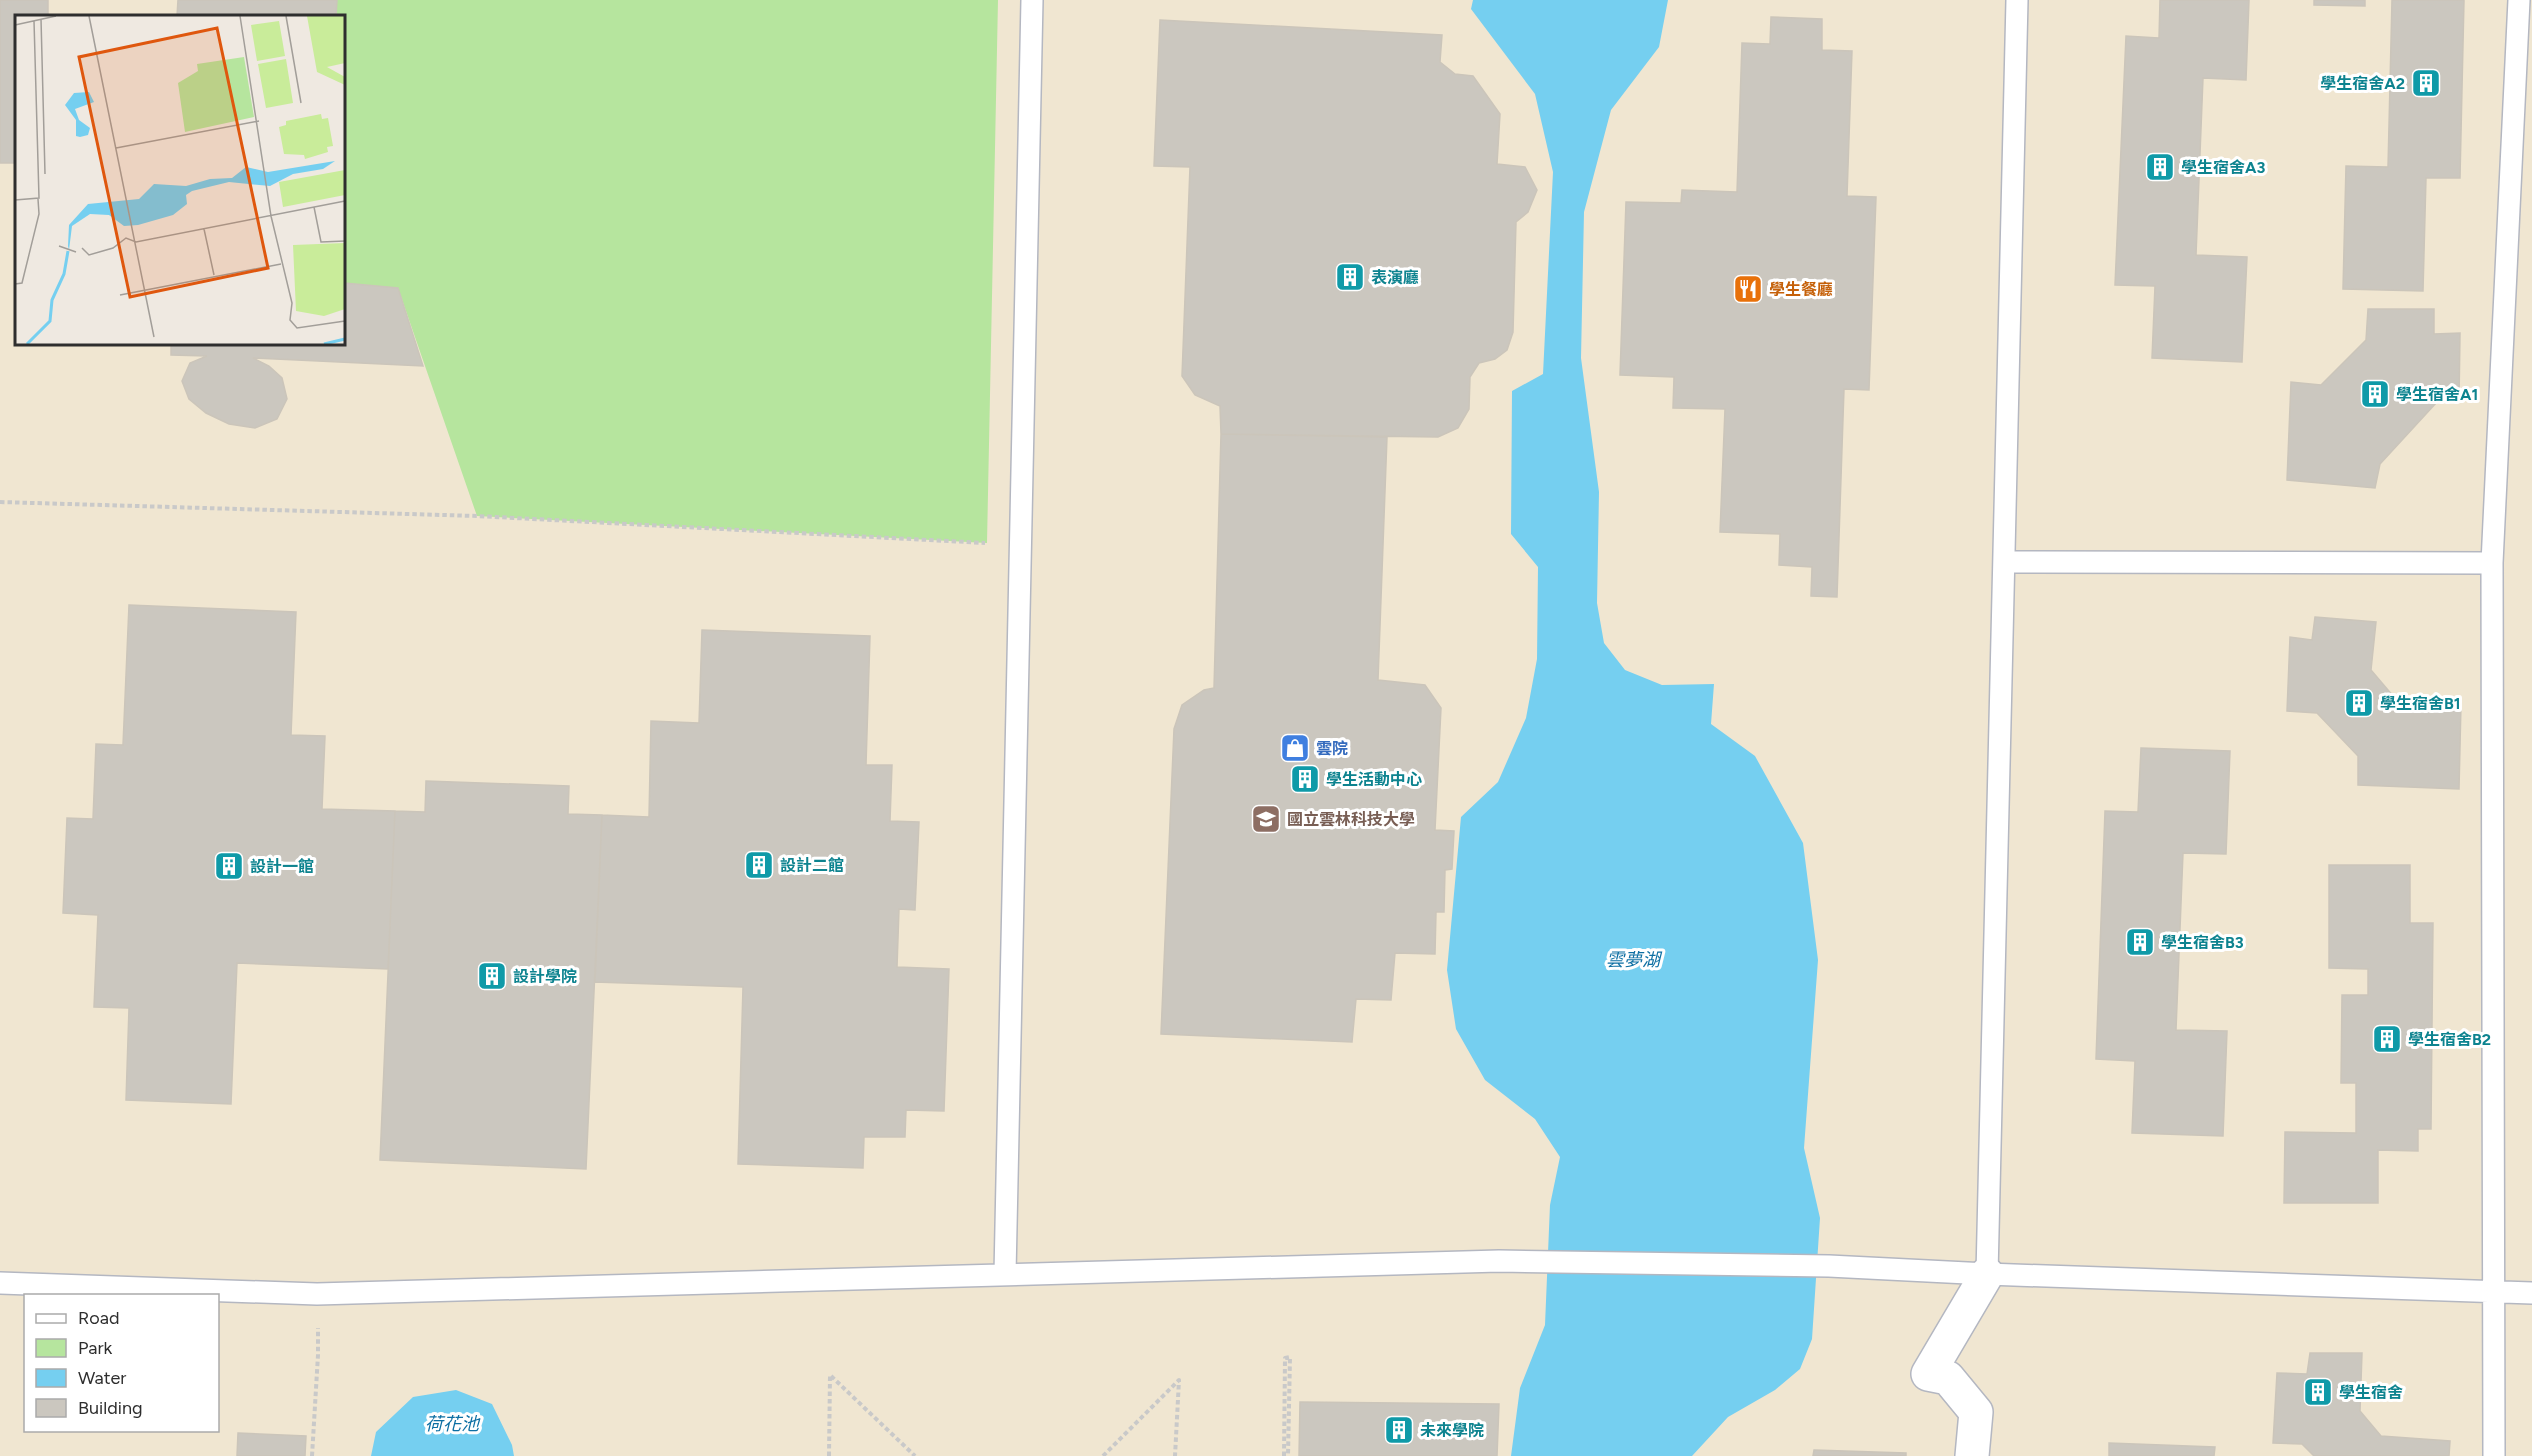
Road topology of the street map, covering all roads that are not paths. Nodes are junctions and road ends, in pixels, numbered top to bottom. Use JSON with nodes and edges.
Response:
{"nodes":[{"id":1,"x":1032,"y":0,"type":"edge"},
{"id":2,"x":2017,"y":0,"type":"edge"},
{"id":3,"x":2519,"y":0,"type":"edge"},
{"id":4,"x":2004,"y":562,"type":"junction"},
{"id":5,"x":2492,"y":562,"type":"junction"},
{"id":6,"x":1987,"y":1274,"type":"junction"},
{"id":7,"x":1005,"y":1275,"type":"junction"},
{"id":8,"x":0,"y":1283,"type":"edge"},
{"id":9,"x":2493,"y":1292,"type":"junction"},
{"id":10,"x":2532,"y":1293,"type":"edge"},
{"id":11,"x":1972,"y":1456,"type":"edge"},
{"id":12,"x":2494,"y":1456,"type":"edge"}],
"edges":[{"from":1,"to":7,"type":"lane"},
{"from":2,"to":4,"type":"lane"},
{"from":3,"to":5,"type":"lane"},
{"from":4,"to":5,"type":"lane"},
{"from":4,"to":6,"type":"lane"},
{"from":5,"to":9,"type":"lane"},
{"from":6,"to":7,"type":"lane"},
{"from":6,"to":9,"type":"lane"},
{"from":6,"to":11,"type":"street"},
{"from":7,"to":8,"type":"lane"},
{"from":9,"to":10,"type":"lane"},
{"from":9,"to":12,"type":"lane"}]}
